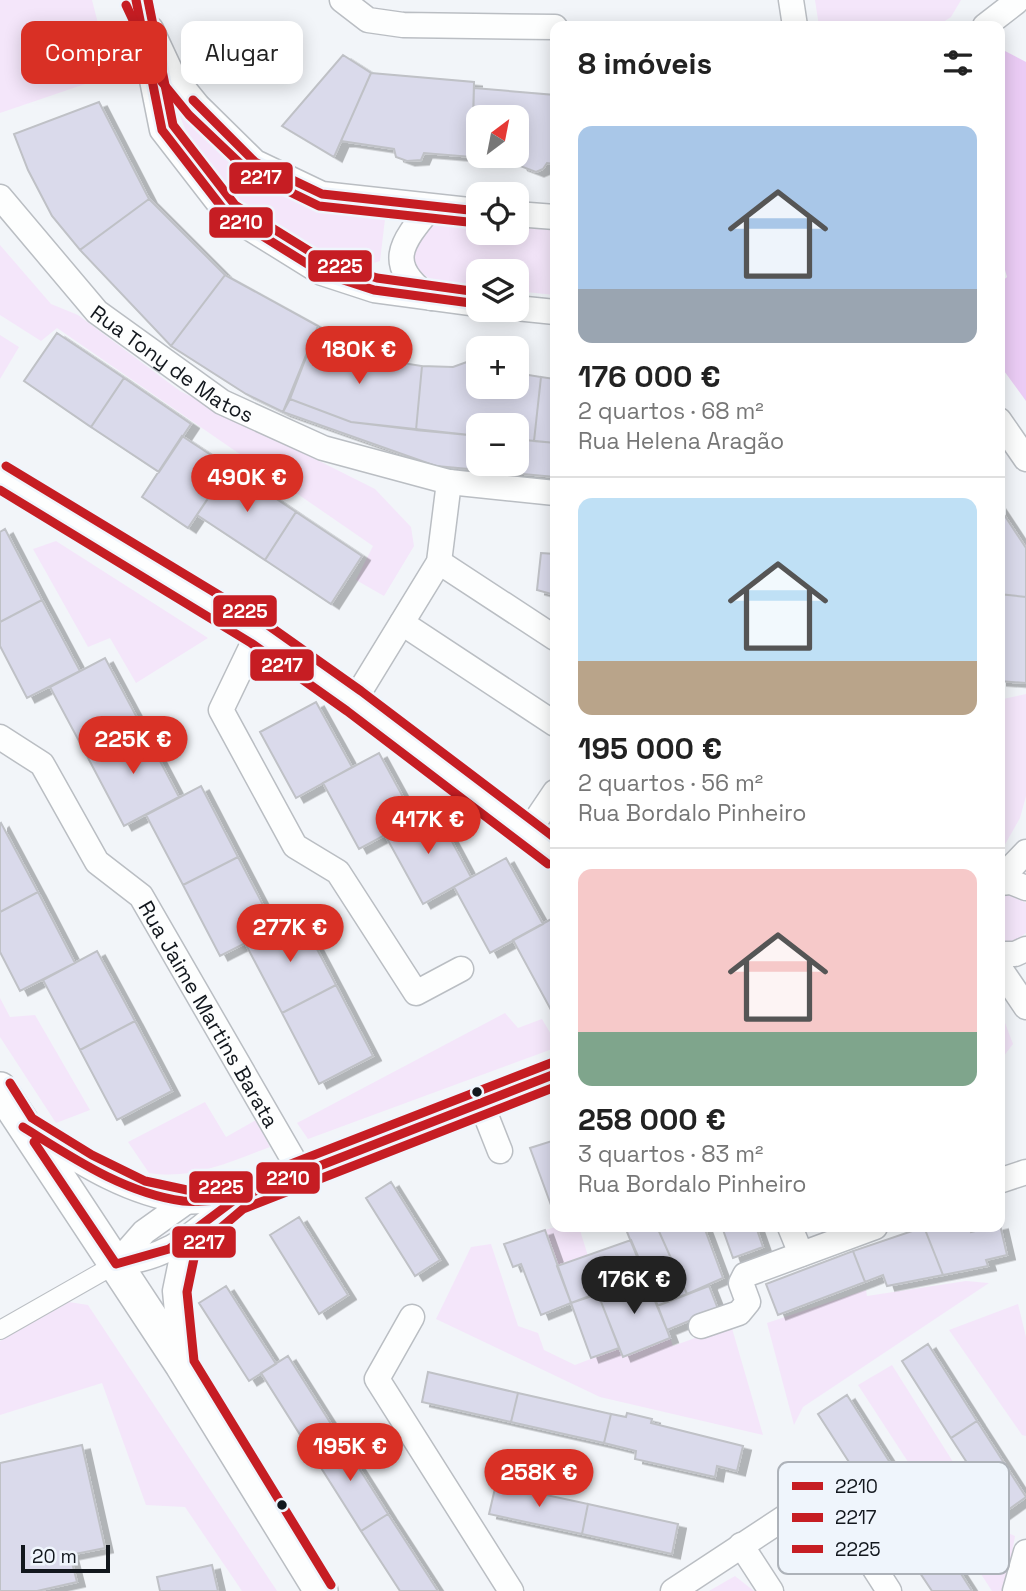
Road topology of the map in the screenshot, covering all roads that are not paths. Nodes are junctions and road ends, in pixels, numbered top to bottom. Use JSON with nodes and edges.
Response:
{"nodes":[{"id":1,"x":136,"y":0,"type":"edge"},
{"id":2,"x":342,"y":0,"type":"edge"},
{"id":3,"x":791,"y":0,"type":"edge"},
{"id":4,"x":1019,"y":5,"type":"edge"},
{"id":5,"x":794,"y":21,"type":"edge"},
{"id":6,"x":993,"y":21,"type":"edge"},
{"id":7,"x":550,"y":27,"type":"edge"},
{"id":8,"x":0,"y":197,"type":"edge"},
{"id":9,"x":431,"y":207,"type":"junction"},
{"id":10,"x":466,"y":210,"type":"edge"},
{"id":11,"x":529,"y":215,"type":"edge"},
{"id":12,"x":550,"y":217,"type":"edge"},
{"id":13,"x":434,"y":300,"type":"junction"},
{"id":14,"x":466,"y":303,"type":"edge"},
{"id":15,"x":529,"y":309,"type":"edge"},
{"id":16,"x":550,"y":311,"type":"edge"},
{"id":17,"x":1005,"y":428,"type":"edge"},
{"id":18,"x":1026,"y":458,"type":"edge"},
{"id":19,"x":0,"y":476,"type":"edge"},
{"id":20,"x":449,"y":482,"type":"junction"},
{"id":21,"x":550,"y":492,"type":"edge"},
{"id":22,"x":439,"y":562,"type":"junction"},
{"id":23,"x":402,"y":623,"type":"junction"},
{"id":24,"x":258,"y":634,"type":"junction"},
{"id":25,"x":550,"y":635,"type":"edge"},
{"id":26,"x":354,"y":701,"type":"junction"},
{"id":27,"x":550,"y":721,"type":"edge"},
{"id":28,"x":0,"y":737,"type":"edge"},
{"id":29,"x":550,"y":799,"type":"edge"},
{"id":30,"x":528,"y":832,"type":"junction"},
{"id":31,"x":550,"y":850,"type":"edge"},
{"id":32,"x":1026,"y":852,"type":"edge"},
{"id":33,"x":1005,"y":875,"type":"edge"},
{"id":34,"x":1005,"y":882,"type":"edge"},
{"id":35,"x":1026,"y":888,"type":"edge"},
{"id":36,"x":1026,"y":949,"type":"edge"},
{"id":37,"x":1005,"y":954,"type":"edge"},
{"id":38,"x":461,"y":969,"type":"dead end"},
{"id":39,"x":1005,"y":976,"type":"edge"},
{"id":40,"x":1026,"y":1007,"type":"edge"},
{"id":41,"x":550,"y":1076,"type":"edge"},
{"id":42,"x":0,"y":1089,"type":"edge"},
{"id":43,"x":481,"y":1103,"type":"junction"},
{"id":44,"x":23,"y":1126,"type":"junction"},
{"id":45,"x":500,"y":1152,"type":"dead end"},
{"id":46,"x":1026,"y":1171,"type":"edge"},
{"id":47,"x":301,"y":1173,"type":"junction"},
{"id":48,"x":1005,"y":1179,"type":"edge"},
{"id":49,"x":237,"y":1198,"type":"junction"},
{"id":50,"x":186,"y":1202,"type":"junction"},
{"id":51,"x":792,"y":1232,"type":"edge"},
{"id":52,"x":861,"y":1232,"type":"edge"},
{"id":53,"x":186,"y":1242,"type":"junction"},
{"id":54,"x":801,"y":1254,"type":"junction"},
{"id":55,"x":116,"y":1264,"type":"junction"},
{"id":56,"x":412,"y":1317,"type":"dead end"},
{"id":57,"x":701,"y":1326,"type":"dead end"},
{"id":58,"x":0,"y":1330,"type":"edge"},
{"id":59,"x":182,"y":1365,"type":"junction"},
{"id":60,"x":778,"y":1522,"type":"edge"},
{"id":61,"x":741,"y":1545,"type":"junction"},
{"id":62,"x":1026,"y":1552,"type":"edge"},
{"id":63,"x":879,"y":1574,"type":"edge"},
{"id":64,"x":321,"y":1591,"type":"edge"},
{"id":65,"x":512,"y":1591,"type":"edge"},
{"id":66,"x":673,"y":1591,"type":"edge"},
{"id":67,"x":771,"y":1591,"type":"edge"},
{"id":68,"x":890,"y":1591,"type":"edge"},
{"id":69,"x":1015,"y":1591,"type":"edge"}],
"edges":[{"from":1,"to":9,"type":"street"},
{"from":1,"to":13,"type":"street"},
{"from":2,"to":7,"type":"street"},
{"from":3,"to":5,"type":"street"},
{"from":4,"to":6,"type":"street"},
{"from":8,"to":20,"type":"street","name":"Rua Tony de Matos"},
{"from":9,"to":10,"type":"street"},
{"from":9,"to":13,"type":"street"},
{"from":11,"to":12,"type":"street"},
{"from":13,"to":14,"type":"street"},
{"from":15,"to":16,"type":"street"},
{"from":17,"to":18,"type":"street"},
{"from":19,"to":24,"type":"street"},
{"from":20,"to":21,"type":"street","name":"Rua Tony de Matos"},
{"from":20,"to":22,"type":"street"},
{"from":22,"to":23,"type":"street"},
{"from":22,"to":25,"type":"street"},
{"from":23,"to":26,"type":"street"},
{"from":23,"to":27,"type":"street"},
{"from":24,"to":26,"type":"street"},
{"from":24,"to":38,"type":"street"},
{"from":26,"to":30,"type":"street"},
{"from":28,"to":47,"type":"street","name":"Rua Jaime Martins Barata"},
{"from":29,"to":30,"type":"street"},
{"from":30,"to":31,"type":"street"},
{"from":32,"to":33,"type":"street"},
{"from":34,"to":35,"type":"street"},
{"from":36,"to":37,"type":"street"},
{"from":39,"to":40,"type":"street"},
{"from":41,"to":43,"type":"street"},
{"from":42,"to":44,"type":"main road"},
{"from":43,"to":45,"type":"street"},
{"from":43,"to":47,"type":"street"},
{"from":44,"to":50,"type":"street"},
{"from":44,"to":55,"type":"main road"},
{"from":46,"to":48,"type":"street"},
{"from":47,"to":49,"type":"street"},
{"from":49,"to":50,"type":"street"},
{"from":49,"to":53,"type":"street"},
{"from":50,"to":55,"type":"street"},
{"from":51,"to":54,"type":"street"},
{"from":52,"to":54,"type":"street"},
{"from":53,"to":55,"type":"street"},
{"from":53,"to":59,"type":"street"},
{"from":54,"to":57,"type":"street"},
{"from":55,"to":58,"type":"street"},
{"from":55,"to":59,"type":"main road"},
{"from":56,"to":65,"type":"street"},
{"from":59,"to":64,"type":"main road"},
{"from":60,"to":61,"type":"street"},
{"from":61,"to":66,"type":"street"},
{"from":61,"to":67,"type":"street"},
{"from":62,"to":69,"type":"street"},
{"from":63,"to":68,"type":"street"}]}
